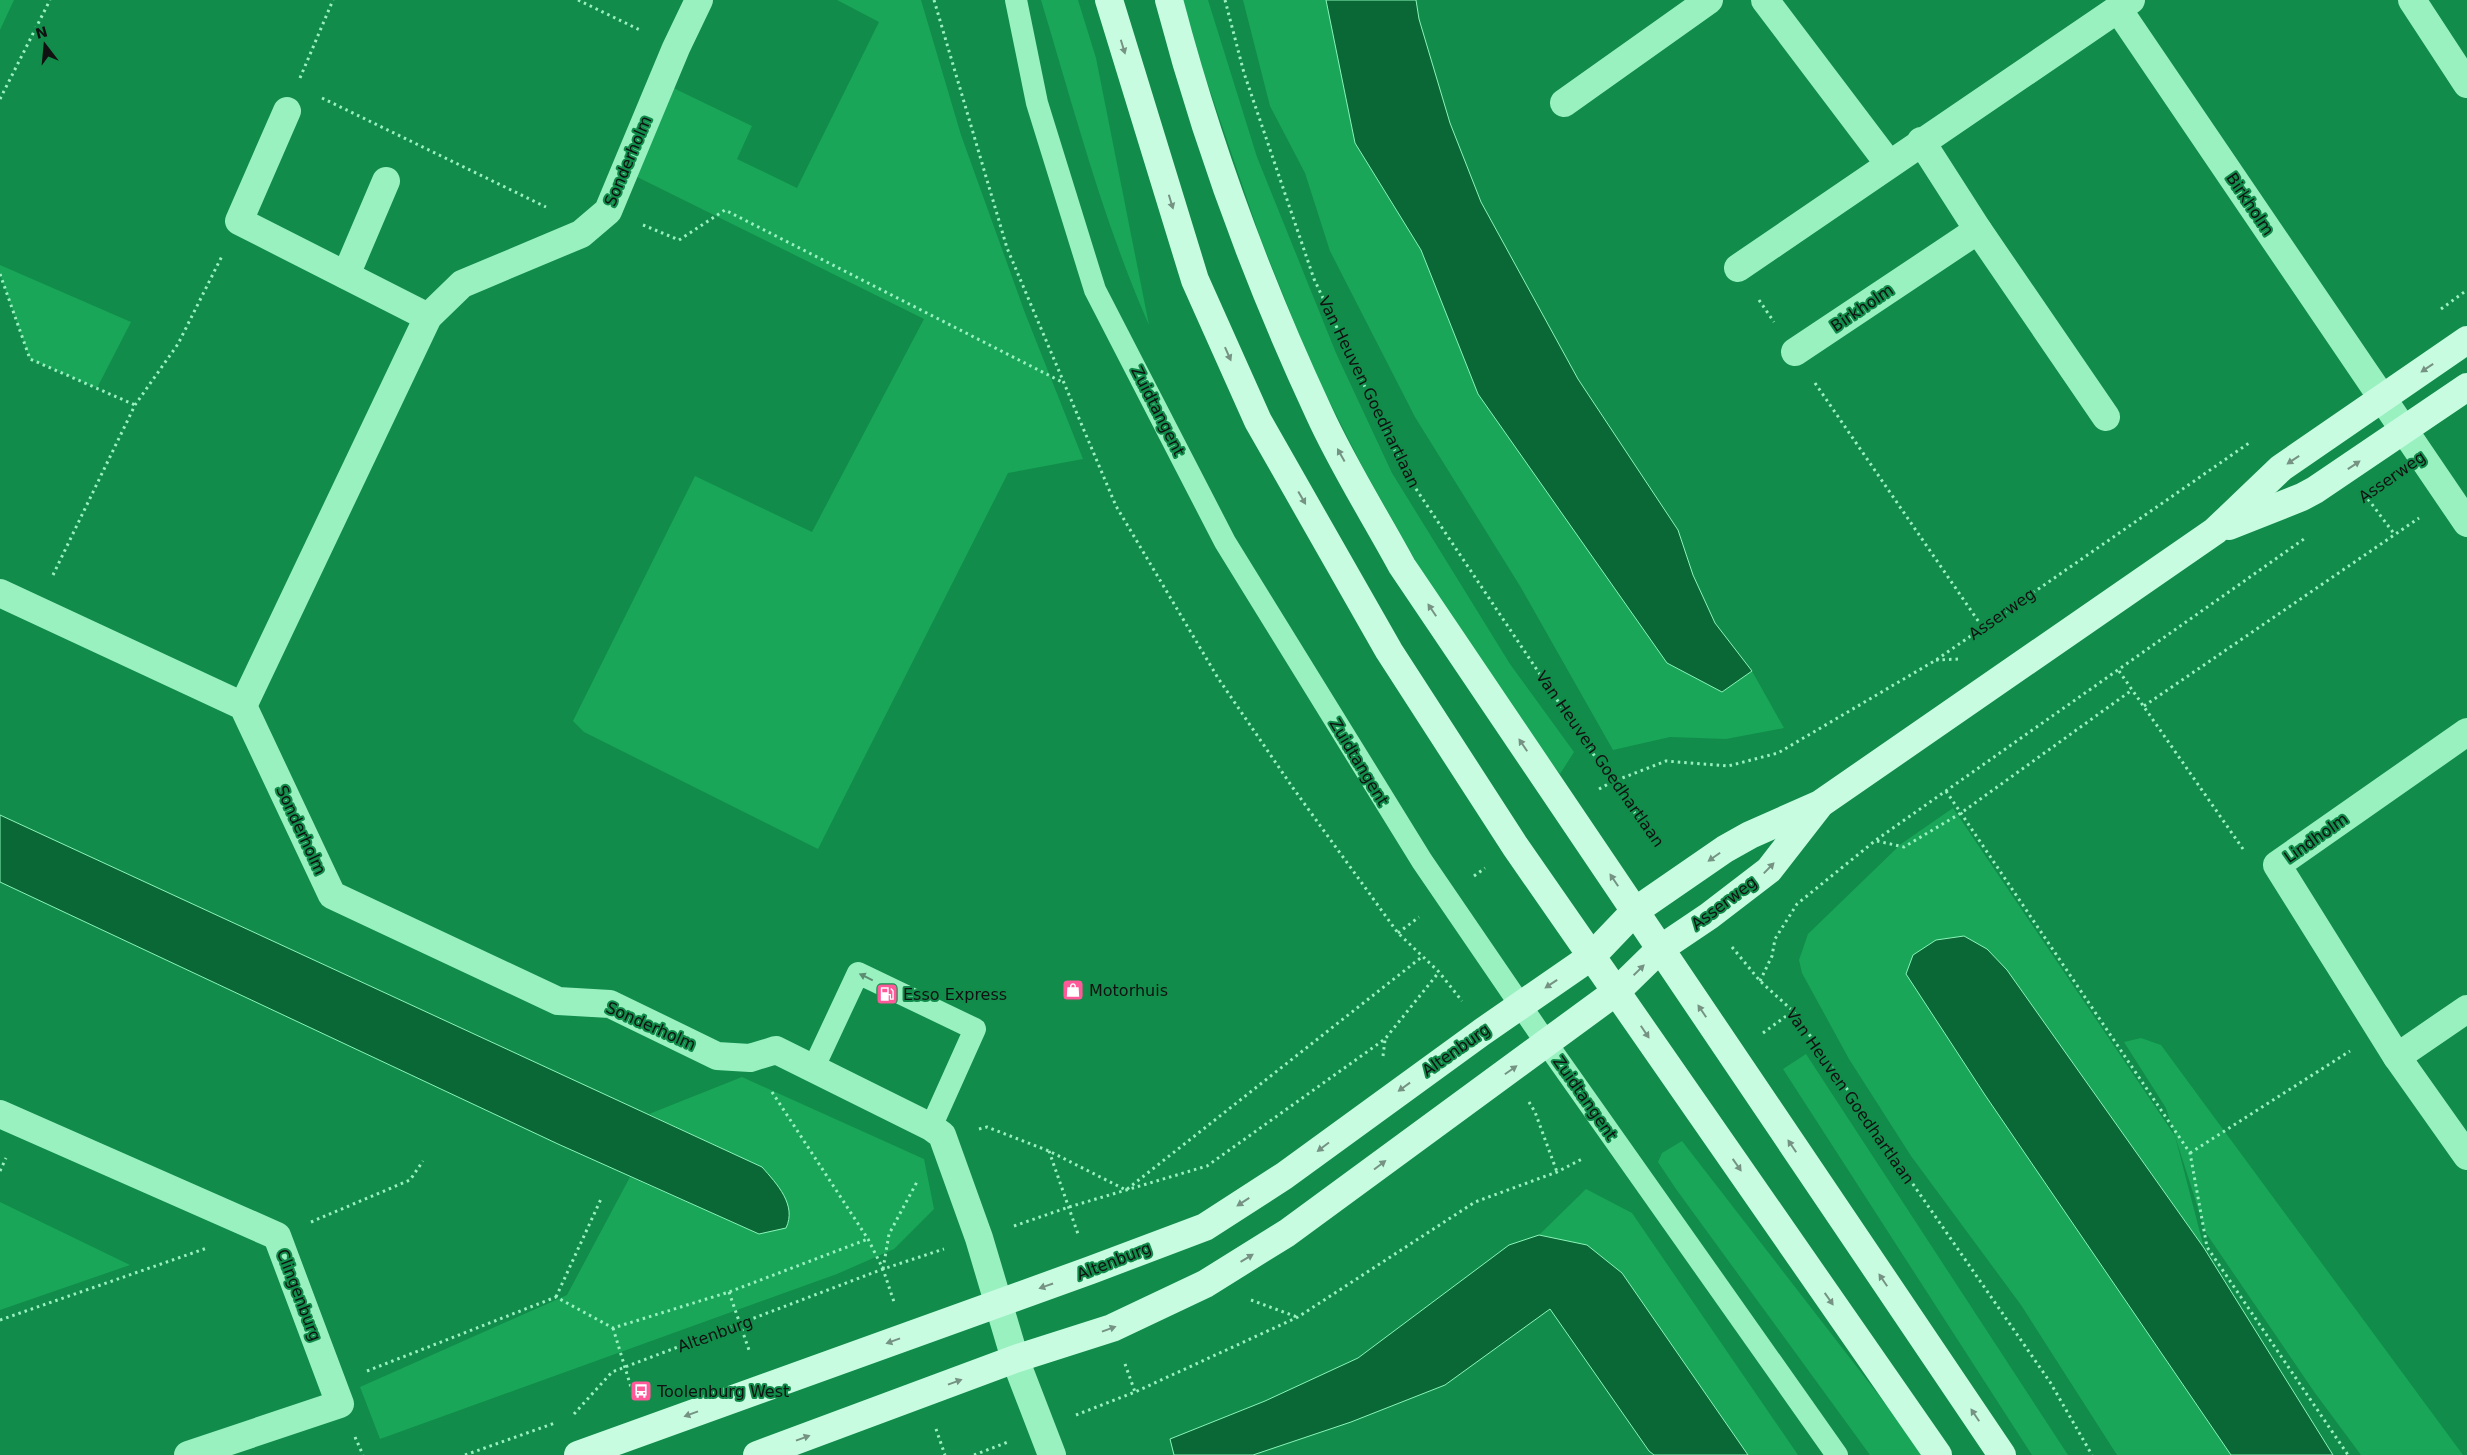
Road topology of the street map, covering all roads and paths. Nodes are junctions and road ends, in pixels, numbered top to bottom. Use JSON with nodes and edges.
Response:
{"nodes":[{"id":1,"x":50,"y":0,"type":"edge"},
{"id":2,"x":333,"y":0,"type":"edge"},
{"id":3,"x":578,"y":0,"type":"edge"},
{"id":4,"x":699,"y":0,"type":"edge"},
{"id":5,"x":934,"y":0,"type":"edge"},
{"id":6,"x":1016,"y":0,"type":"edge"},
{"id":7,"x":1109,"y":0,"type":"edge"},
{"id":8,"x":1169,"y":0,"type":"edge"},
{"id":9,"x":1225,"y":0,"type":"edge"},
{"id":10,"x":1710,"y":0,"type":"edge"},
{"id":11,"x":1765,"y":0,"type":"edge"},
{"id":12,"x":2412,"y":0,"type":"edge"},
{"id":13,"x":2125,"y":4,"type":"edge"},
{"id":14,"x":676,"y":48,"type":"junction"},
{"id":15,"x":2467,"y":84,"type":"edge"},
{"id":16,"x":297,"y":86,"type":"junction"},
{"id":17,"x":0,"y":99,"type":"edge"},
{"id":18,"x":1564,"y":103,"type":"dead end"},
{"id":19,"x":287,"y":111,"type":"joint"},
{"id":20,"x":1921,"y":141,"type":"junction"},
{"id":21,"x":1889,"y":164,"type":"junction"},
{"id":22,"x":386,"y":181,"type":"dead end"},
{"id":23,"x":598,"y":219,"type":"junction"},
{"id":24,"x":239,"y":221,"type":"junction"},
{"id":25,"x":1978,"y":230,"type":"junction"},
{"id":26,"x":1738,"y":268,"type":"joint"},
{"id":27,"x":0,"y":274,"type":"edge"},
{"id":28,"x":346,"y":275,"type":"junction"},
{"id":29,"x":428,"y":317,"type":"junction"},
{"id":30,"x":2467,"y":340,"type":"edge"},
{"id":31,"x":1795,"y":352,"type":"junction"},
{"id":32,"x":1064,"y":383,"type":"junction"},
{"id":33,"x":2467,"y":387,"type":"edge"},
{"id":34,"x":2382,"y":398,"type":"junction"},
{"id":35,"x":134,"y":405,"type":"junction"},
{"id":36,"x":2106,"y":417,"type":"dead end"},
{"id":37,"x":2404,"y":430,"type":"junction"},
{"id":38,"x":2256,"y":438,"type":"dead end"},
{"id":39,"x":2365,"y":496,"type":"dead end"},
{"id":40,"x":2450,"y":498,"type":"junction"},
{"id":41,"x":2467,"y":523,"type":"edge"},
{"id":42,"x":2216,"y":531,"type":"junction"},
{"id":43,"x":2310,"y":535,"type":"dead end"},
{"id":44,"x":2395,"y":535,"type":"junction"},
{"id":45,"x":0,"y":593,"type":"edge"},
{"id":46,"x":36,"y":609,"type":"junction"},
{"id":47,"x":1983,"y":628,"type":"junction"},
{"id":48,"x":2119,"y":671,"type":"junction"},
{"id":49,"x":2132,"y":690,"type":"junction"},
{"id":50,"x":243,"y":706,"type":"junction"},
{"id":51,"x":2144,"y":706,"type":"junction"},
{"id":52,"x":2467,"y":732,"type":"edge"},
{"id":53,"x":1612,"y":782,"type":"junction"},
{"id":54,"x":1946,"y":791,"type":"junction"},
{"id":55,"x":1820,"y":804,"type":"junction"},
{"id":56,"x":1961,"y":813,"type":"junction"},
{"id":57,"x":1876,"y":840,"type":"junction"},
{"id":58,"x":2277,"y":865,"type":"junction"},
{"id":59,"x":1684,"y":878,"type":"junction"},
{"id":60,"x":1635,"y":911,"type":"junction"},
{"id":61,"x":1710,"y":916,"type":"junction"},
{"id":62,"x":1398,"y":933,"type":"dead end"},
{"id":63,"x":1660,"y":949,"type":"junction"},
{"id":64,"x":1423,"y":956,"type":"dead end"},
{"id":65,"x":1592,"y":956,"type":"junction"},
{"id":66,"x":1439,"y":972,"type":"dead end"},
{"id":67,"x":1760,"y":981,"type":"junction"},
{"id":68,"x":1617,"y":991,"type":"junction"},
{"id":69,"x":1520,"y":1005,"type":"junction"},
{"id":70,"x":2467,"y":1009,"type":"edge"},
{"id":71,"x":1793,"y":1011,"type":"junction"},
{"id":72,"x":2381,"y":1032,"type":"junction"},
{"id":73,"x":1547,"y":1044,"type":"junction"},
{"id":74,"x":1732,"y":1055,"type":"junction"},
{"id":75,"x":2397,"y":1057,"type":"junction"},
{"id":76,"x":750,"y":1058,"type":"junction"},
{"id":77,"x":813,"y":1069,"type":"junction"},
{"id":78,"x":0,"y":1114,"type":"edge"},
{"id":79,"x":931,"y":1127,"type":"junction"},
{"id":80,"x":1613,"y":1138,"type":"junction"},
{"id":81,"x":2190,"y":1153,"type":"junction"},
{"id":82,"x":2467,"y":1156,"type":"edge"},
{"id":83,"x":1126,"y":1190,"type":"junction"},
{"id":84,"x":602,"y":1199,"type":"dead end"},
{"id":85,"x":979,"y":1238,"type":"junction"},
{"id":86,"x":868,"y":1239,"type":"junction"},
{"id":87,"x":883,"y":1269,"type":"junction"},
{"id":88,"x":729,"y":1292,"type":"junction"},
{"id":89,"x":556,"y":1297,"type":"junction"},
{"id":90,"x":998,"y":1303,"type":"junction"},
{"id":91,"x":740,"y":1325,"type":"junction"},
{"id":92,"x":613,"y":1328,"type":"junction"},
{"id":93,"x":905,"y":1337,"type":"junction"},
{"id":94,"x":750,"y":1353,"type":"dead end"},
{"id":95,"x":1016,"y":1359,"type":"junction"},
{"id":96,"x":624,"y":1367,"type":"junction"},
{"id":97,"x":334,"y":1384,"type":"junction"},
{"id":98,"x":925,"y":1393,"type":"junction"},
{"id":99,"x":633,"y":1394,"type":"dead end"},
{"id":100,"x":571,"y":1418,"type":"dead end"},
{"id":101,"x":562,"y":1421,"type":"dead end"},
{"id":102,"x":1042,"y":1429,"type":"junction"},
{"id":103,"x":188,"y":1455,"type":"edge"},
{"id":104,"x":465,"y":1455,"type":"edge"},
{"id":105,"x":578,"y":1455,"type":"edge"},
{"id":106,"x":757,"y":1455,"type":"edge"},
{"id":107,"x":944,"y":1455,"type":"edge"},
{"id":108,"x":1052,"y":1455,"type":"edge"},
{"id":109,"x":1837,"y":1455,"type":"edge"},
{"id":110,"x":1938,"y":1455,"type":"edge"},
{"id":111,"x":2002,"y":1455,"type":"edge"},
{"id":112,"x":2092,"y":1455,"type":"edge"},
{"id":113,"x":2348,"y":1455,"type":"edge"}],
"edges":[{"from":1,"to":17,"type":"path"},
{"from":2,"to":16,"type":"path"},
{"from":3,"to":14,"type":"path"},
{"from":4,"to":14,"type":"street","name":"Sonderholm"},
{"from":5,"to":32,"type":"path"},
{"from":6,"to":69,"type":"lane","name":"Zuidtangent"},
{"from":7,"to":65,"type":"main road","one_way":true},
{"from":60,"to":8,"type":"main road","one_way":true},
{"from":9,"to":53,"type":"path","name":"Van Heuven Goedhartlaan"},
{"from":10,"to":18,"type":"street"},
{"from":11,"to":21,"type":"street"},
{"from":12,"to":15,"type":"street"},
{"from":13,"to":20,"type":"street","name":"Birkholm"},
{"from":13,"to":34,"type":"street","name":"Birkholm"},
{"from":14,"to":23,"type":"street","name":"Sonderholm"},
{"from":16,"to":19,"type":"path"},
{"from":16,"to":23,"type":"path"},
{"from":19,"to":24,"type":"street"},
{"from":20,"to":21,"type":"street","name":"Birkholm"},
{"from":20,"to":25,"type":"street"},
{"from":21,"to":26,"type":"street","name":"Birkholm"},
{"from":22,"to":28,"type":"street"},
{"from":23,"to":29,"type":"street"},
{"from":23,"to":32,"type":"path"},
{"from":24,"to":28,"type":"street"},
{"from":24,"to":35,"type":"path"},
{"from":25,"to":31,"type":"street","name":"Birkholm"},
{"from":25,"to":36,"type":"street"},
{"from":26,"to":31,"type":"path"},
{"from":27,"to":35,"type":"path"},
{"from":28,"to":29,"type":"street"},
{"from":29,"to":50,"type":"street"},
{"from":30,"to":34,"type":"main road","name":"Asserweg","one_way":true},
{"from":31,"to":47,"type":"path"},
{"from":32,"to":62,"type":"path"},
{"from":33,"to":37,"type":"main road","name":"Asserweg"},
{"from":34,"to":37,"type":"street","name":"Birkholm"},
{"from":34,"to":42,"type":"main road","name":"Asserweg","one_way":true},
{"from":35,"to":46,"type":"path"},
{"from":37,"to":40,"type":"street"},
{"from":42,"to":37,"type":"main road","name":"Asserweg","one_way":true},
{"from":38,"to":47,"type":"path","name":"Asserweg"},
{"from":39,"to":44,"type":"path"},
{"from":40,"to":41,"type":"street"},
{"from":40,"to":44,"type":"path"},
{"from":42,"to":55,"type":"main road","name":"Asserweg"},
{"from":43,"to":48,"type":"path"},
{"from":44,"to":51,"type":"path"},
{"from":45,"to":46,"type":"street"},
{"from":46,"to":50,"type":"street"},
{"from":47,"to":53,"type":"path","name":"Asserweg"},
{"from":48,"to":49,"type":"path"},
{"from":48,"to":54,"type":"path"},
{"from":49,"to":51,"type":"path"},
{"from":49,"to":56,"type":"path"},
{"from":50,"to":76,"type":"street","name":"Sonderholm"},
{"from":51,"to":58,"type":"path"},
{"from":52,"to":58,"type":"street","name":"Lindholm"},
{"from":53,"to":59,"type":"path","name":"Van Heuven Goedhartlaan"},
{"from":54,"to":56,"type":"path"},
{"from":54,"to":57,"type":"path"},
{"from":55,"to":59,"type":"main road","name":"Asserweg","one_way":true},
{"from":61,"to":55,"type":"main road","name":"Asserweg","one_way":true},
{"from":56,"to":57,"type":"path"},
{"from":56,"to":81,"type":"path"},
{"from":57,"to":67,"type":"path"},
{"from":58,"to":72,"type":"street","name":"Lindholm"},
{"from":59,"to":60,"type":"main road","name":"Asserweg"},
{"from":60,"to":63,"type":"main road"},
{"from":60,"to":65,"type":"main road","name":"Asserweg"},
{"from":61,"to":63,"type":"main road","name":"Asserweg"},
{"from":61,"to":67,"type":"path","name":"Van Heuven Goedhartlaan"},
{"from":68,"to":63,"type":"main road","name":"Asserweg","one_way":true},
{"from":74,"to":63,"type":"main road","one_way":true},
{"from":64,"to":83,"type":"path"},
{"from":65,"to":68,"type":"main road"},
{"from":65,"to":69,"type":"main road","name":"Altenburg","one_way":true},
{"from":66,"to":83,"type":"path","name":"Altenburg"},
{"from":67,"to":71,"type":"path","name":"Van Heuven Goedhartlaan"},
{"from":68,"to":73,"type":"main road"},
{"from":68,"to":110,"type":"main road","one_way":true},
{"from":69,"to":73,"type":"lane","name":"Zuidtangent"},
{"from":69,"to":90,"type":"main road","name":"Altenburg","one_way":true},
{"from":70,"to":75,"type":"street"},
{"from":71,"to":74,"type":"path"},
{"from":71,"to":112,"type":"path","name":"Van Heuven Goedhartlaan"},
{"from":72,"to":75,"type":"street","name":"Lindholm"},
{"from":72,"to":81,"type":"path"},
{"from":73,"to":80,"type":"lane","name":"Zuidtangent"},
{"from":95,"to":73,"type":"main road","one_way":true},
{"from":111,"to":74,"type":"main road","one_way":true},
{"from":75,"to":82,"type":"street","name":"Lindholm"},
{"from":76,"to":77,"type":"street","name":"Sonderholm"},
{"from":76,"to":86,"type":"path"},
{"from":77,"to":79,"type":"street","name":"Sonderholm"},
{"from":79,"to":77,"type":"lane","one_way":true},
{"from":78,"to":97,"type":"street","name":"Clingenburg"},
{"from":79,"to":85,"type":"street","name":"Sonderholm"},
{"from":80,"to":102,"type":"path"},
{"from":80,"to":109,"type":"lane","name":"Zuidtangent"},
{"from":81,"to":113,"type":"path"},
{"from":83,"to":85,"type":"path","name":"Altenburg"},
{"from":84,"to":89,"type":"path"},
{"from":85,"to":87,"type":"path","name":"Altenburg"},
{"from":85,"to":90,"type":"street","name":"Sonderholm"},
{"from":86,"to":87,"type":"path"},
{"from":86,"to":88,"type":"path"},
{"from":87,"to":91,"type":"path","name":"Altenburg"},
{"from":87,"to":93,"type":"path"},
{"from":88,"to":91,"type":"path"},
{"from":88,"to":92,"type":"path"},
{"from":89,"to":92,"type":"path"},
{"from":89,"to":97,"type":"path"},
{"from":90,"to":93,"type":"main road","name":"Altenburg"},
{"from":90,"to":95,"type":"street","name":"Sonderholm"},
{"from":91,"to":94,"type":"path"},
{"from":91,"to":96,"type":"path","name":"Altenburg"},
{"from":92,"to":96,"type":"path"},
{"from":93,"to":105,"type":"main road","name":"Altenburg","one_way":true},
{"from":98,"to":95,"type":"main road","one_way":true},
{"from":95,"to":102,"type":"street","name":"Sonderholm"},
{"from":96,"to":99,"type":"path"},
{"from":96,"to":100,"type":"path","name":"Altenburg"},
{"from":97,"to":103,"type":"street","name":"Clingenburg"},
{"from":106,"to":98,"type":"main road","one_way":true},
{"from":98,"to":107,"type":"path"},
{"from":101,"to":104,"type":"path"},
{"from":102,"to":108,"type":"street","name":"Sonderholm"}]}
